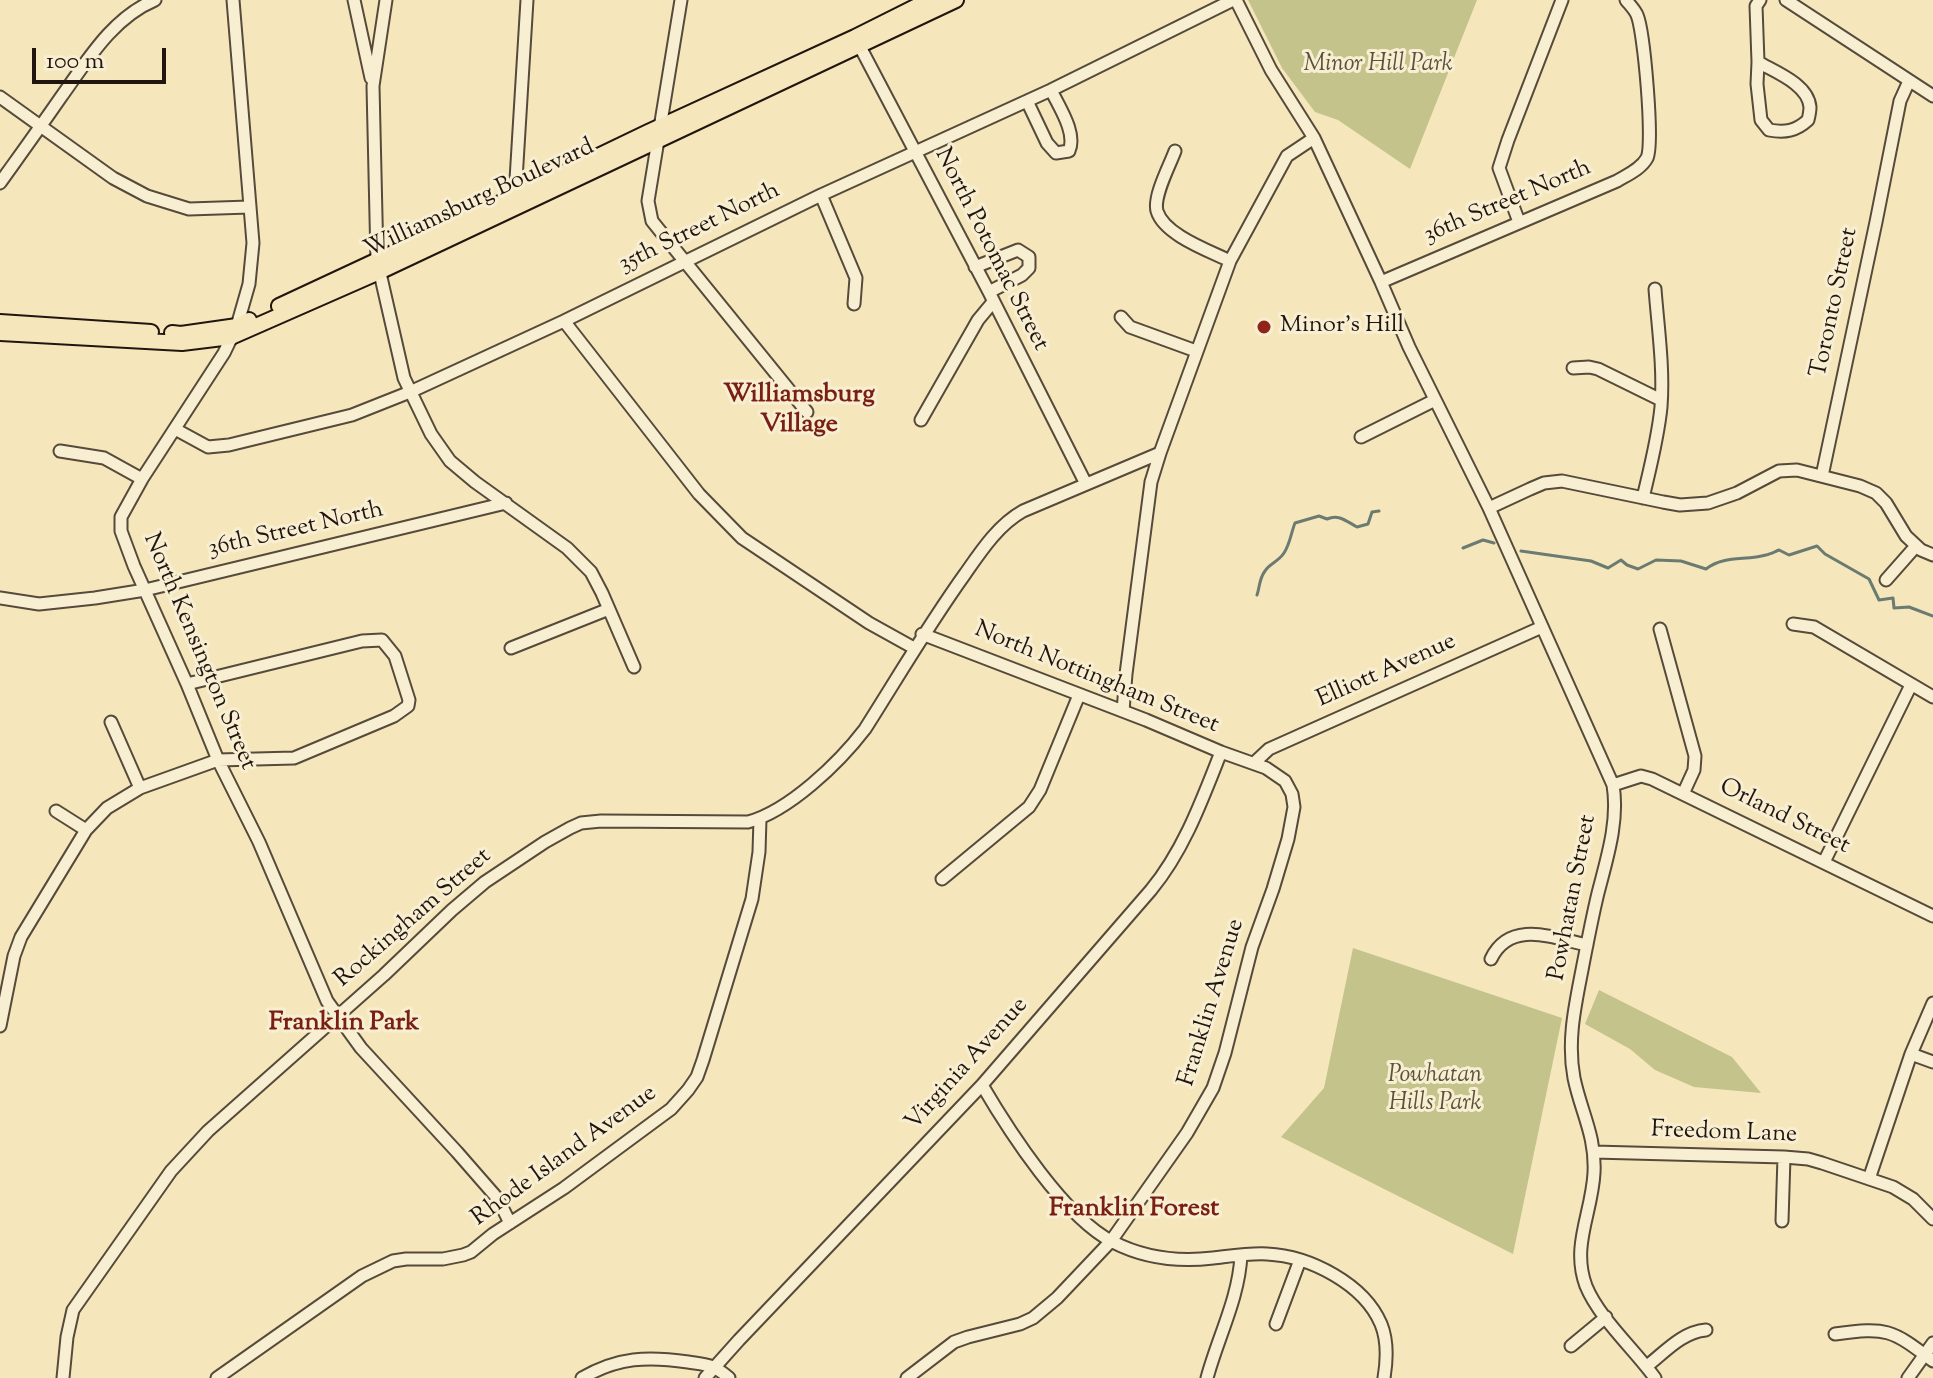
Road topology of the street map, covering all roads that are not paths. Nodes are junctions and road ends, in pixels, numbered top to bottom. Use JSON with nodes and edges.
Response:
{"nodes":[{"id":1,"x":155,"y":0,"type":"edge"},
{"id":2,"x":233,"y":0,"type":"edge"},
{"id":3,"x":354,"y":0,"type":"edge"},
{"id":4,"x":386,"y":0,"type":"edge"},
{"id":5,"x":527,"y":0,"type":"edge"},
{"id":6,"x":681,"y":0,"type":"edge"},
{"id":7,"x":956,"y":0,"type":"edge"},
{"id":8,"x":1235,"y":0,"type":"edge"},
{"id":9,"x":1562,"y":0,"type":"edge"},
{"id":10,"x":1626,"y":0,"type":"edge"},
{"id":11,"x":1760,"y":0,"type":"edge"},
{"id":12,"x":1786,"y":0,"type":"edge"},
{"id":13,"x":926,"y":4,"type":"edge"},
{"id":14,"x":858,"y":41,"type":"junction"},
{"id":15,"x":1758,"y":62,"type":"junction"},
{"id":16,"x":1909,"y":81,"type":"junction"},
{"id":17,"x":373,"y":86,"type":"junction"},
{"id":18,"x":1051,"y":90,"type":"junction"},
{"id":19,"x":1933,"y":96,"type":"edge"},
{"id":20,"x":0,"y":97,"type":"edge"},
{"id":21,"x":1027,"y":101,"type":"junction"},
{"id":22,"x":41,"y":125,"type":"junction"},
{"id":23,"x":660,"y":133,"type":"junction"},
{"id":24,"x":1314,"y":138,"type":"junction"},
{"id":25,"x":1175,"y":151,"type":"dead end"},
{"id":26,"x":914,"y":152,"type":"junction"},
{"id":27,"x":0,"y":183,"type":"edge"},
{"id":28,"x":821,"y":195,"type":"junction"},
{"id":29,"x":516,"y":201,"type":"junction"},
{"id":30,"x":249,"y":207,"type":"junction"},
{"id":31,"x":1519,"y":222,"type":"junction"},
{"id":32,"x":685,"y":261,"type":"junction"},
{"id":33,"x":1230,"y":261,"type":"junction"},
{"id":34,"x":378,"y":266,"type":"junction"},
{"id":35,"x":975,"y":267,"type":"junction"},
{"id":36,"x":1381,"y":282,"type":"junction"},
{"id":37,"x":1655,"y":289,"type":"dead end"},
{"id":38,"x":991,"y":297,"type":"junction"},
{"id":39,"x":854,"y":304,"type":"dead end"},
{"id":40,"x":1121,"y":317,"type":"dead end"},
{"id":41,"x":564,"y":321,"type":"junction"},
{"id":42,"x":0,"y":322,"type":"edge"},
{"id":43,"x":234,"y":331,"type":"junction"},
{"id":44,"x":0,"y":333,"type":"edge"},
{"id":45,"x":1196,"y":351,"type":"junction"},
{"id":46,"x":1573,"y":368,"type":"dead end"},
{"id":47,"x":410,"y":392,"type":"junction"},
{"id":48,"x":1435,"y":400,"type":"junction"},
{"id":49,"x":1661,"y":400,"type":"junction"},
{"id":50,"x":807,"y":412,"type":"dead end"},
{"id":51,"x":921,"y":420,"type":"dead end"},
{"id":52,"x":175,"y":429,"type":"junction"},
{"id":53,"x":1361,"y":437,"type":"dead end"},
{"id":54,"x":60,"y":451,"type":"dead end"},
{"id":55,"x":1160,"y":453,"type":"junction"},
{"id":56,"x":1822,"y":476,"type":"junction"},
{"id":57,"x":142,"y":479,"type":"junction"},
{"id":58,"x":1086,"y":484,"type":"junction"},
{"id":59,"x":1643,"y":498,"type":"junction"},
{"id":60,"x":506,"y":503,"type":"junction"},
{"id":61,"x":1489,"y":508,"type":"junction"},
{"id":62,"x":1916,"y":546,"type":"junction"},
{"id":63,"x":1933,"y":555,"type":"edge"},
{"id":64,"x":1886,"y":580,"type":"dead end"},
{"id":65,"x":145,"y":590,"type":"junction"},
{"id":66,"x":0,"y":598,"type":"edge"},
{"id":67,"x":609,"y":609,"type":"junction"},
{"id":68,"x":1793,"y":624,"type":"dead end"},
{"id":69,"x":1542,"y":627,"type":"junction"},
{"id":70,"x":1660,"y":629,"type":"dead end"},
{"id":71,"x":922,"y":634,"type":"junction"},
{"id":72,"x":511,"y":648,"type":"dead end"},
{"id":73,"x":914,"y":648,"type":"junction"},
{"id":74,"x":634,"y":667,"type":"dead end"},
{"id":75,"x":187,"y":684,"type":"junction"},
{"id":76,"x":1911,"y":685,"type":"junction"},
{"id":77,"x":1079,"y":695,"type":"junction"},
{"id":78,"x":1933,"y":697,"type":"edge"},
{"id":79,"x":1123,"y":711,"type":"junction"},
{"id":80,"x":111,"y":722,"type":"dead end"},
{"id":81,"x":1221,"y":752,"type":"junction"},
{"id":82,"x":218,"y":760,"type":"junction"},
{"id":83,"x":1254,"y":763,"type":"junction"},
{"id":84,"x":1613,"y":785,"type":"junction"},
{"id":85,"x":140,"y":788,"type":"junction"},
{"id":86,"x":1683,"y":794,"type":"junction"},
{"id":87,"x":56,"y":811,"type":"dead end"},
{"id":88,"x":760,"y":819,"type":"junction"},
{"id":89,"x":86,"y":830,"type":"junction"},
{"id":90,"x":1824,"y":862,"type":"junction"},
{"id":91,"x":942,"y":879,"type":"dead end"},
{"id":92,"x":1933,"y":916,"type":"edge"},
{"id":93,"x":1587,"y":945,"type":"junction"},
{"id":94,"x":1491,"y":959,"type":"dead end"},
{"id":95,"x":1933,"y":1003,"type":"edge"},
{"id":96,"x":337,"y":1016,"type":"junction"},
{"id":97,"x":0,"y":1026,"type":"edge"},
{"id":98,"x":1911,"y":1054,"type":"junction"},
{"id":99,"x":1933,"y":1062,"type":"edge"},
{"id":100,"x":982,"y":1085,"type":"junction"},
{"id":101,"x":1594,"y":1152,"type":"junction"},
{"id":102,"x":1784,"y":1157,"type":"junction"},
{"id":103,"x":1869,"y":1179,"type":"junction"},
{"id":104,"x":1933,"y":1219,"type":"edge"},
{"id":105,"x":1782,"y":1221,"type":"dead end"},
{"id":106,"x":510,"y":1223,"type":"junction"},
{"id":107,"x":1111,"y":1241,"type":"junction"},
{"id":108,"x":1241,"y":1255,"type":"junction"},
{"id":109,"x":1300,"y":1260,"type":"junction"},
{"id":110,"x":1606,"y":1317,"type":"junction"},
{"id":111,"x":1276,"y":1324,"type":"dead end"},
{"id":112,"x":1706,"y":1330,"type":"dead end"},
{"id":113,"x":1835,"y":1334,"type":"dead end"},
{"id":114,"x":1933,"y":1343,"type":"edge"},
{"id":115,"x":1571,"y":1346,"type":"dead end"},
{"id":116,"x":1929,"y":1358,"type":"edge"},
{"id":117,"x":716,"y":1366,"type":"junction"},
{"id":118,"x":1647,"y":1366,"type":"junction"},
{"id":119,"x":63,"y":1378,"type":"edge"},
{"id":120,"x":217,"y":1378,"type":"edge"},
{"id":121,"x":582,"y":1378,"type":"edge"},
{"id":122,"x":705,"y":1378,"type":"edge"},
{"id":123,"x":729,"y":1378,"type":"edge"},
{"id":124,"x":907,"y":1378,"type":"edge"},
{"id":125,"x":1207,"y":1378,"type":"edge"},
{"id":126,"x":1384,"y":1378,"type":"edge"},
{"id":127,"x":1655,"y":1378,"type":"edge"},
{"id":128,"x":1908,"y":1378,"type":"edge"}],
"edges":[{"from":1,"to":22,"type":"street"},
{"from":2,"to":30,"type":"street","name":"North Kensington Street"},
{"from":3,"to":17,"type":"street"},
{"from":4,"to":17,"type":"street"},
{"from":5,"to":29,"type":"street"},
{"from":6,"to":23,"type":"street"},
{"from":7,"to":13,"type":"main road","name":"Williamsburg Boulevard"},
{"from":8,"to":18,"type":"street","name":"35th Street North"},
{"from":8,"to":24,"type":"street","name":"Powhatan Street"},
{"from":9,"to":31,"type":"street"},
{"from":10,"to":31,"type":"street","name":"36th Street North"},
{"from":11,"to":15,"type":"street"},
{"from":12,"to":16,"type":"street"},
{"from":13,"to":14,"type":"main road","name":"Williamsburg Boulevard"},
{"from":14,"to":23,"type":"main road","name":"Williamsburg Boulevard"},
{"from":14,"to":26,"type":"street","name":"North Potomac Street"},
{"from":15,"to":15,"type":"street"},
{"from":16,"to":19,"type":"street"},
{"from":16,"to":56,"type":"street","name":"Toronto Street"},
{"from":17,"to":34,"type":"street"},
{"from":18,"to":21,"type":"street","name":"35th Street North"},
{"from":18,"to":21,"type":"street"},
{"from":20,"to":22,"type":"street"},
{"from":21,"to":26,"type":"street","name":"35th Street North"},
{"from":22,"to":27,"type":"street"},
{"from":22,"to":30,"type":"street"},
{"from":23,"to":29,"type":"main road","name":"Williamsburg Boulevard"},
{"from":23,"to":32,"type":"street"},
{"from":24,"to":33,"type":"street"},
{"from":24,"to":36,"type":"street","name":"Powhatan Street"},
{"from":25,"to":33,"type":"street"},
{"from":26,"to":28,"type":"street","name":"35th Street North"},
{"from":26,"to":35,"type":"street","name":"North Potomac Street"},
{"from":28,"to":32,"type":"street","name":"35th Street North"},
{"from":28,"to":39,"type":"street"},
{"from":29,"to":34,"type":"main road","name":"Williamsburg Boulevard"},
{"from":30,"to":43,"type":"street","name":"North Kensington Street"},
{"from":31,"to":36,"type":"street","name":"36th Street North"},
{"from":32,"to":41,"type":"street","name":"35th Street North"},
{"from":32,"to":50,"type":"street"},
{"from":33,"to":45,"type":"street"},
{"from":34,"to":43,"type":"main road","name":"Williamsburg Boulevard"},
{"from":34,"to":47,"type":"street"},
{"from":35,"to":38,"type":"street","name":"North Potomac Street"},
{"from":35,"to":38,"type":"street"},
{"from":36,"to":48,"type":"street","name":"Powhatan Street"},
{"from":37,"to":49,"type":"street"},
{"from":38,"to":51,"type":"street"},
{"from":38,"to":58,"type":"street","name":"North Potomac Street"},
{"from":40,"to":45,"type":"street"},
{"from":41,"to":47,"type":"street","name":"35th Street North"},
{"from":41,"to":73,"type":"street"},
{"from":42,"to":43,"type":"main road","name":"Williamsburg Boulevard"},
{"from":43,"to":44,"type":"main road","name":"Williamsburg Boulevard"},
{"from":43,"to":52,"type":"street","name":"North Kensington Street"},
{"from":45,"to":55,"type":"street"},
{"from":46,"to":49,"type":"street"},
{"from":47,"to":52,"type":"street","name":"35th Street North"},
{"from":47,"to":60,"type":"street"},
{"from":48,"to":53,"type":"street"},
{"from":48,"to":61,"type":"street","name":"Powhatan Street"},
{"from":49,"to":59,"type":"street"},
{"from":52,"to":57,"type":"street","name":"North Kensington Street"},
{"from":54,"to":57,"type":"street"},
{"from":55,"to":58,"type":"street","name":"Rockingham Street"},
{"from":55,"to":79,"type":"street"},
{"from":56,"to":59,"type":"street"},
{"from":56,"to":62,"type":"street"},
{"from":57,"to":65,"type":"street","name":"North Kensington Street"},
{"from":58,"to":71,"type":"street","name":"Rockingham Street"},
{"from":59,"to":61,"type":"street"},
{"from":60,"to":65,"type":"street","name":"36th Street North"},
{"from":60,"to":67,"type":"street"},
{"from":61,"to":69,"type":"street","name":"Powhatan Street"},
{"from":62,"to":63,"type":"street"},
{"from":62,"to":64,"type":"street"},
{"from":65,"to":66,"type":"street","name":"36th Street North"},
{"from":65,"to":75,"type":"street","name":"North Kensington Street"},
{"from":67,"to":72,"type":"street"},
{"from":67,"to":74,"type":"street"},
{"from":68,"to":76,"type":"street"},
{"from":69,"to":83,"type":"street","name":"Elliott Avenue"},
{"from":69,"to":84,"type":"street","name":"Powhatan Street"},
{"from":70,"to":86,"type":"street"},
{"from":71,"to":73,"type":"street","name":"Rockingham Street"},
{"from":71,"to":77,"type":"street","name":"North Nottingham Street"},
{"from":73,"to":88,"type":"street","name":"Rockingham Street"},
{"from":75,"to":82,"type":"street","name":"North Kensington Street"},
{"from":75,"to":82,"type":"street"},
{"from":76,"to":78,"type":"street"},
{"from":76,"to":90,"type":"street"},
{"from":77,"to":79,"type":"street","name":"North Nottingham Street"},
{"from":77,"to":91,"type":"street"},
{"from":79,"to":81,"type":"street","name":"North Nottingham Street"},
{"from":80,"to":85,"type":"street"},
{"from":81,"to":83,"type":"street","name":"North Nottingham Street"},
{"from":81,"to":100,"type":"street","name":"Virginia Avenue"},
{"from":82,"to":85,"type":"street"},
{"from":82,"to":96,"type":"street","name":"North Kensington Street"},
{"from":83,"to":107,"type":"street","name":"Franklin Avenue"},
{"from":84,"to":86,"type":"street","name":"Orland Street"},
{"from":84,"to":93,"type":"street","name":"Powhatan Street"},
{"from":85,"to":89,"type":"street"},
{"from":86,"to":90,"type":"street","name":"Orland Street"},
{"from":87,"to":89,"type":"street"},
{"from":88,"to":96,"type":"street","name":"Rockingham Street"},
{"from":88,"to":106,"type":"street","name":"Rhode Island Avenue"},
{"from":89,"to":97,"type":"street"},
{"from":90,"to":92,"type":"street","name":"Orland Street"},
{"from":93,"to":94,"type":"street"},
{"from":93,"to":101,"type":"street","name":"Powhatan Street"},
{"from":95,"to":98,"type":"street"},
{"from":96,"to":106,"type":"street","name":"North Kensington Street"},
{"from":96,"to":119,"type":"street","name":"Rockingham Street"},
{"from":98,"to":99,"type":"street"},
{"from":98,"to":103,"type":"street"},
{"from":100,"to":107,"type":"street"},
{"from":100,"to":117,"type":"street","name":"Virginia Avenue"},
{"from":101,"to":102,"type":"street","name":"Freedom Lane"},
{"from":101,"to":110,"type":"street","name":"Powhatan Street"},
{"from":102,"to":103,"type":"street","name":"Freedom Lane"},
{"from":102,"to":105,"type":"street"},
{"from":103,"to":104,"type":"street","name":"Freedom Lane"},
{"from":106,"to":120,"type":"street","name":"Rhode Island Avenue"},
{"from":107,"to":108,"type":"street"},
{"from":107,"to":124,"type":"street","name":"Franklin Avenue"},
{"from":108,"to":109,"type":"street"},
{"from":108,"to":125,"type":"street"},
{"from":109,"to":111,"type":"street"},
{"from":109,"to":126,"type":"street"},
{"from":110,"to":115,"type":"street"},
{"from":110,"to":118,"type":"street","name":"Powhatan Street"},
{"from":112,"to":118,"type":"street"},
{"from":113,"to":116,"type":"street"},
{"from":114,"to":116,"type":"street"},
{"from":116,"to":128,"type":"street"},
{"from":117,"to":121,"type":"street"},
{"from":117,"to":122,"type":"street","name":"Virginia Avenue"},
{"from":117,"to":123,"type":"street"},
{"from":118,"to":127,"type":"street","name":"Powhatan Street"}]}
